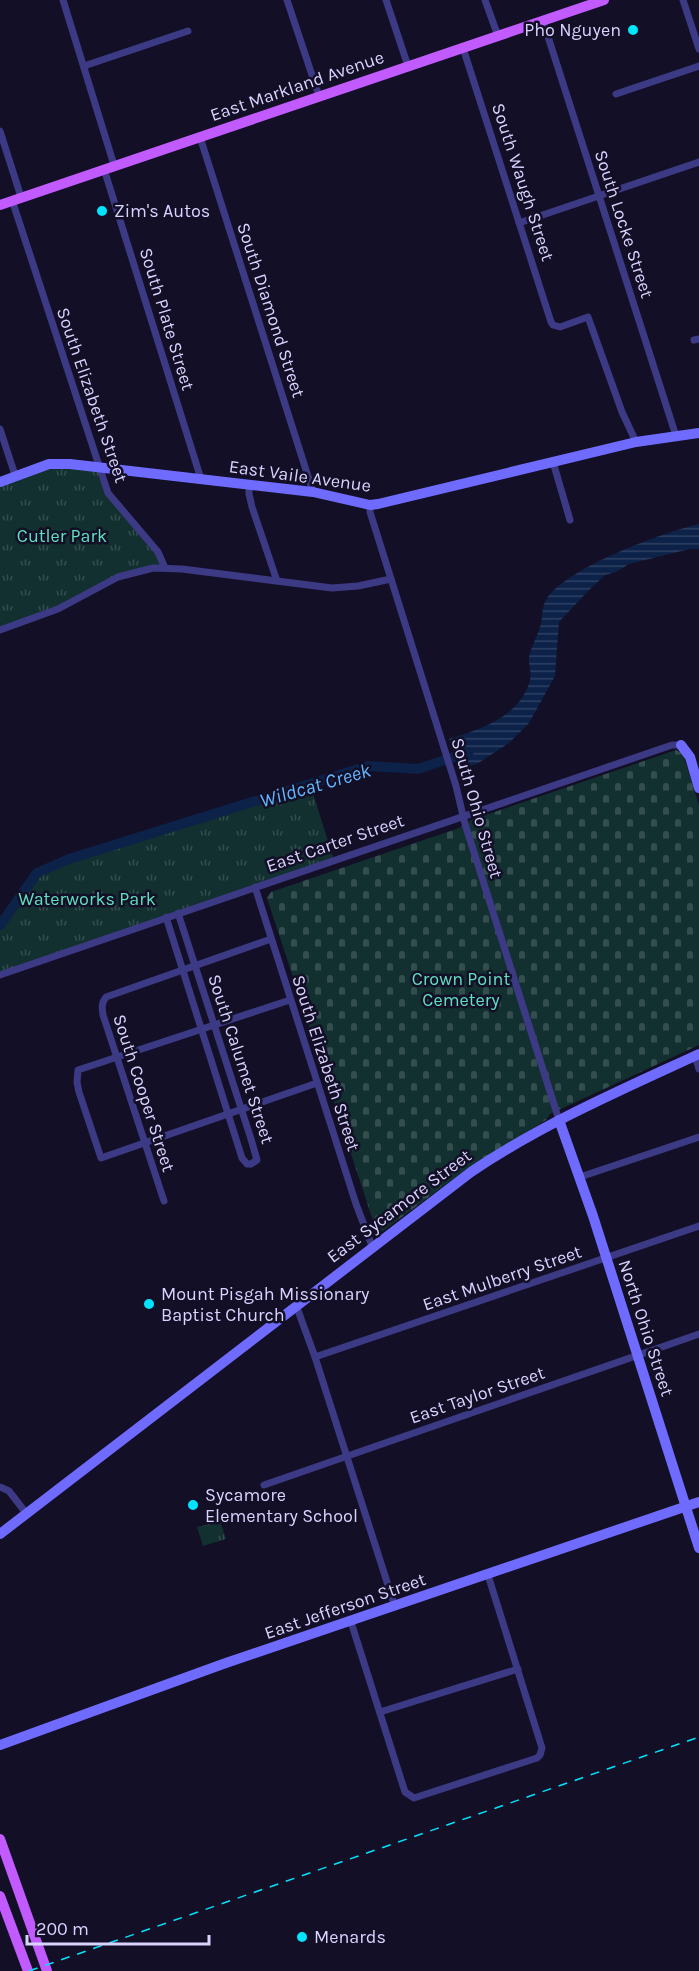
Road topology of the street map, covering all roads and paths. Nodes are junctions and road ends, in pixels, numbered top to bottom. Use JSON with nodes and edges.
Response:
{"nodes":[{"id":1,"x":63,"y":0,"type":"edge"},
{"id":2,"x":287,"y":0,"type":"edge"},
{"id":3,"x":386,"y":0,"type":"edge"},
{"id":4,"x":485,"y":0,"type":"edge"},
{"id":5,"x":604,"y":0,"type":"edge"},
{"id":6,"x":683,"y":0,"type":"edge"},
{"id":7,"x":585,"y":3,"type":"edge"},
{"id":8,"x":543,"y":21,"type":"junction"},
{"id":9,"x":188,"y":31,"type":"dead end"},
{"id":10,"x":498,"y":36,"type":"junction"},
{"id":11,"x":463,"y":48,"type":"junction"},
{"id":12,"x":699,"y":49,"type":"edge"},
{"id":13,"x":84,"y":66,"type":"junction"},
{"id":14,"x":408,"y":66,"type":"junction"},
{"id":15,"x":699,"y":66,"type":"edge"},
{"id":16,"x":616,"y":94,"type":"dead end"},
{"id":17,"x":319,"y":96,"type":"junction"},
{"id":18,"x":0,"y":131,"type":"edge"},
{"id":19,"x":200,"y":136,"type":"junction"},
{"id":20,"x":699,"y":162,"type":"edge"},
{"id":21,"x":109,"y":167,"type":"junction"},
{"id":22,"x":600,"y":195,"type":"junction"},
{"id":23,"x":16,"y":199,"type":"junction"},
{"id":24,"x":0,"y":204,"type":"edge"},
{"id":25,"x":519,"y":223,"type":"junction"},
{"id":26,"x":0,"y":429,"type":"edge"},
{"id":27,"x":699,"y":433,"type":"edge"},
{"id":28,"x":676,"y":436,"type":"junction"},
{"id":29,"x":636,"y":442,"type":"junction"},
{"id":30,"x":553,"y":462,"type":"junction"},
{"id":31,"x":99,"y":467,"type":"junction"},
{"id":32,"x":15,"y":475,"type":"junction"},
{"id":33,"x":201,"y":479,"type":"junction"},
{"id":34,"x":0,"y":482,"type":"edge"},
{"id":35,"x":249,"y":485,"type":"junction"},
{"id":36,"x":313,"y":492,"type":"junction"},
{"id":37,"x":370,"y":505,"type":"junction"},
{"id":38,"x":570,"y":520,"type":"dead end"},
{"id":39,"x":165,"y":568,"type":"junction"},
{"id":40,"x":391,"y":579,"type":"junction"},
{"id":41,"x":277,"y":581,"type":"junction"},
{"id":42,"x":0,"y":630,"type":"edge"},
{"id":43,"x":681,"y":745,"type":"joint"},
{"id":44,"x":699,"y":788,"type":"edge"},
{"id":45,"x":463,"y":817,"type":"junction"},
{"id":46,"x":255,"y":887,"type":"junction"},
{"id":47,"x":178,"y":913,"type":"junction"},
{"id":48,"x":166,"y":917,"type":"junction"},
{"id":49,"x":271,"y":939,"type":"junction"},
{"id":50,"x":196,"y":965,"type":"junction"},
{"id":51,"x":182,"y":970,"type":"junction"},
{"id":52,"x":0,"y":975,"type":"edge"},
{"id":53,"x":290,"y":1000,"type":"junction"},
{"id":54,"x":215,"y":1025,"type":"junction"},
{"id":55,"x":202,"y":1030,"type":"junction"},
{"id":56,"x":697,"y":1055,"type":"edge"},
{"id":57,"x":117,"y":1058,"type":"junction"},
{"id":58,"x":699,"y":1069,"type":"edge"},
{"id":59,"x":317,"y":1083,"type":"junction"},
{"id":60,"x":241,"y":1109,"type":"junction"},
{"id":61,"x":228,"y":1113,"type":"junction"},
{"id":62,"x":559,"y":1120,"type":"junction"},
{"id":63,"x":699,"y":1137,"type":"edge"},
{"id":64,"x":143,"y":1143,"type":"junction"},
{"id":65,"x":580,"y":1176,"type":"junction"},
{"id":66,"x":164,"y":1201,"type":"dead end"},
{"id":67,"x":699,"y":1226,"type":"edge"},
{"id":68,"x":372,"y":1246,"type":"junction"},
{"id":69,"x":606,"y":1258,"type":"junction"},
{"id":70,"x":296,"y":1305,"type":"junction"},
{"id":71,"x":699,"y":1334,"type":"edge"},
{"id":72,"x":637,"y":1355,"type":"junction"},
{"id":73,"x":315,"y":1357,"type":"junction"},
{"id":74,"x":346,"y":1456,"type":"junction"},
{"id":75,"x":264,"y":1485,"type":"dead end"},
{"id":76,"x":0,"y":1487,"type":"edge"},
{"id":77,"x":699,"y":1502,"type":"edge"},
{"id":78,"x":686,"y":1507,"type":"junction"},
{"id":79,"x":26,"y":1514,"type":"junction"},
{"id":80,"x":0,"y":1534,"type":"edge"},
{"id":81,"x":699,"y":1548,"type":"edge"},
{"id":82,"x":488,"y":1575,"type":"junction"},
{"id":83,"x":395,"y":1607,"type":"junction"},
{"id":84,"x":351,"y":1622,"type":"junction"},
{"id":85,"x":518,"y":1669,"type":"junction"},
{"id":86,"x":380,"y":1712,"type":"junction"},
{"id":87,"x":1,"y":1744,"type":"edge"},
{"id":88,"x":0,"y":1839,"type":"edge"},
{"id":89,"x":0,"y":1896,"type":"edge"},
{"id":90,"x":28,"y":1971,"type":"edge"},
{"id":91,"x":47,"y":1971,"type":"edge"}],
"edges":[{"from":1,"to":13,"type":"street","name":"South Plate Street"},
{"from":2,"to":17,"type":"street"},
{"from":3,"to":14,"type":"street"},
{"from":4,"to":10,"type":"street"},
{"from":5,"to":7,"type":"main road","name":"East Markland Avenue"},
{"from":6,"to":12,"type":"street"},
{"from":7,"to":8,"type":"main road","name":"East Markland Avenue"},
{"from":8,"to":10,"type":"main road","name":"East Markland Avenue"},
{"from":8,"to":22,"type":"street","name":"South Locke Street"},
{"from":9,"to":13,"type":"street"},
{"from":10,"to":11,"type":"main road","name":"East Markland Avenue"},
{"from":11,"to":14,"type":"main road","name":"East Markland Avenue"},
{"from":11,"to":25,"type":"street","name":"South Waugh Street"},
{"from":13,"to":21,"type":"street","name":"South Plate Street"},
{"from":14,"to":17,"type":"main road","name":"East Markland Avenue"},
{"from":15,"to":16,"type":"street"},
{"from":17,"to":19,"type":"main road","name":"East Markland Avenue"},
{"from":18,"to":23,"type":"street","name":"South Elizabeth Street"},
{"from":19,"to":21,"type":"main road","name":"East Markland Avenue"},
{"from":19,"to":36,"type":"street","name":"South Diamond Street"},
{"from":20,"to":22,"type":"street"},
{"from":21,"to":23,"type":"main road","name":"East Markland Avenue"},
{"from":21,"to":33,"type":"street","name":"South Plate Street"},
{"from":22,"to":25,"type":"street"},
{"from":22,"to":28,"type":"street","name":"South Locke Street"},
{"from":23,"to":24,"type":"main road","name":"East Markland Avenue"},
{"from":23,"to":31,"type":"street","name":"South Elizabeth Street"},
{"from":25,"to":29,"type":"street","name":"South Waugh Street"},
{"from":26,"to":32,"type":"street"},
{"from":27,"to":28,"type":"street","name":"East Vaile Avenue"},
{"from":28,"to":29,"type":"street","name":"East Vaile Avenue"},
{"from":29,"to":30,"type":"street","name":"East Vaile Avenue"},
{"from":30,"to":37,"type":"street","name":"East Vaile Avenue"},
{"from":30,"to":38,"type":"street"},
{"from":31,"to":32,"type":"street","name":"East Vaile Avenue"},
{"from":31,"to":33,"type":"street","name":"East Vaile Avenue"},
{"from":31,"to":39,"type":"street","name":"South Elizabeth Street"},
{"from":32,"to":34,"type":"street","name":"East Vaile Avenue"},
{"from":33,"to":35,"type":"street","name":"East Vaile Avenue"},
{"from":35,"to":36,"type":"street","name":"East Vaile Avenue"},
{"from":35,"to":41,"type":"street"},
{"from":36,"to":37,"type":"street","name":"East Vaile Avenue"},
{"from":37,"to":40,"type":"street","name":"South Ohio Street"},
{"from":39,"to":41,"type":"street"},
{"from":39,"to":42,"type":"street"},
{"from":40,"to":41,"type":"street"},
{"from":40,"to":45,"type":"street","name":"South Ohio Street"},
{"from":43,"to":44,"type":"street"},
{"from":43,"to":45,"type":"street","name":"East Carter Street"},
{"from":45,"to":46,"type":"street","name":"East Carter Street"},
{"from":45,"to":62,"type":"street","name":"South Ohio Street"},
{"from":46,"to":47,"type":"street","name":"East Carter Street"},
{"from":46,"to":49,"type":"street","name":"South Elizabeth Street"},
{"from":47,"to":48,"type":"street","name":"East Carter Street"},
{"from":47,"to":50,"type":"street","name":"South Calumet Street"},
{"from":48,"to":51,"type":"street","name":"South Calumet Street"},
{"from":48,"to":52,"type":"street","name":"East Carter Street"},
{"from":49,"to":50,"type":"street","name":"South Cooper Street"},
{"from":49,"to":53,"type":"street","name":"South Elizabeth Street"},
{"from":50,"to":51,"type":"street","name":"South Cooper Street"},
{"from":50,"to":54,"type":"street","name":"South Calumet Street"},
{"from":51,"to":55,"type":"street","name":"South Calumet Street"},
{"from":51,"to":57,"type":"street","name":"South Cooper Street"},
{"from":53,"to":54,"type":"street"},
{"from":53,"to":59,"type":"street","name":"South Elizabeth Street"},
{"from":54,"to":55,"type":"street"},
{"from":54,"to":60,"type":"street","name":"South Calumet Street"},
{"from":55,"to":57,"type":"street"},
{"from":55,"to":61,"type":"street","name":"South Calumet Street"},
{"from":56,"to":58,"type":"street"},
{"from":56,"to":62,"type":"street","name":"East Sycamore Street"},
{"from":57,"to":64,"type":"street","name":"South Cooper Street"},
{"from":57,"to":64,"type":"street"},
{"from":59,"to":60,"type":"street"},
{"from":59,"to":68,"type":"street","name":"South Elizabeth Street"},
{"from":60,"to":61,"type":"street"},
{"from":60,"to":61,"type":"street","name":"South Calumet Street"},
{"from":61,"to":64,"type":"street"},
{"from":62,"to":65,"type":"street","name":"North Ohio Street"},
{"from":62,"to":68,"type":"street","name":"East Sycamore Street"},
{"from":63,"to":65,"type":"street"},
{"from":64,"to":66,"type":"street","name":"South Cooper Street"},
{"from":65,"to":69,"type":"street","name":"North Ohio Street"},
{"from":67,"to":69,"type":"street","name":"East Mulberry Street"},
{"from":68,"to":70,"type":"street","name":"East Sycamore Street"},
{"from":69,"to":72,"type":"street","name":"North Ohio Street"},
{"from":69,"to":73,"type":"street","name":"East Mulberry Street"},
{"from":70,"to":73,"type":"street"},
{"from":70,"to":79,"type":"street","name":"East Sycamore Street"},
{"from":71,"to":72,"type":"street","name":"East Taylor Street"},
{"from":72,"to":74,"type":"street","name":"East Taylor Street"},
{"from":72,"to":78,"type":"street","name":"North Ohio Street"},
{"from":73,"to":74,"type":"street"},
{"from":74,"to":75,"type":"street","name":"East Taylor Street"},
{"from":74,"to":83,"type":"street"},
{"from":76,"to":79,"type":"street"},
{"from":77,"to":78,"type":"street","name":"East Jefferson Street"},
{"from":78,"to":81,"type":"street","name":"North Ohio Street"},
{"from":78,"to":82,"type":"street","name":"East Jefferson Street"},
{"from":79,"to":80,"type":"street","name":"East Sycamore Street"},
{"from":82,"to":83,"type":"street","name":"East Jefferson Street"},
{"from":82,"to":85,"type":"street"},
{"from":83,"to":84,"type":"street","name":"East Jefferson Street"},
{"from":84,"to":86,"type":"street"},
{"from":84,"to":87,"type":"street","name":"East Jefferson Street"},
{"from":85,"to":86,"type":"street"},
{"from":85,"to":86,"type":"street"},
{"from":88,"to":91,"type":"main road"},
{"from":89,"to":90,"type":"main road"}]}
